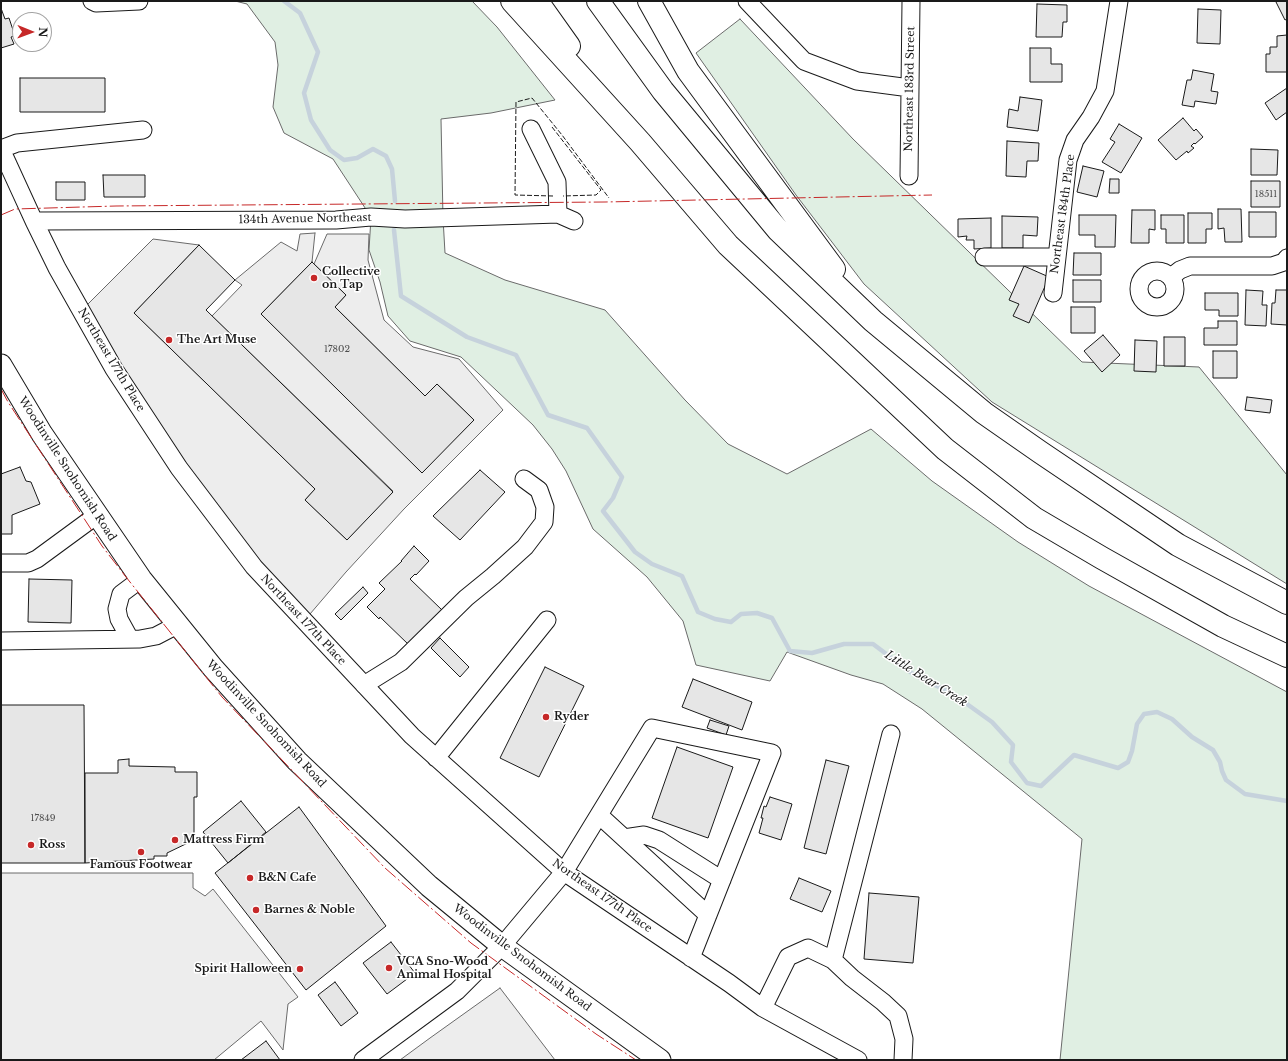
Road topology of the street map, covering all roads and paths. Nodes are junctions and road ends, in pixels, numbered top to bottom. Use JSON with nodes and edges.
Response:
{"nodes":[{"id":1,"x":92,"y":1,"type":"edge"},
{"id":2,"x":139,"y":1,"type":"edge"},
{"id":3,"x":512,"y":1,"type":"edge"},
{"id":4,"x":537,"y":1,"type":"edge"},
{"id":5,"x":598,"y":1,"type":"edge"},
{"id":6,"x":649,"y":1,"type":"edge"},
{"id":7,"x":747,"y":1,"type":"edge"},
{"id":8,"x":911,"y":1,"type":"edge"},
{"id":9,"x":1119,"y":1,"type":"edge"},
{"id":10,"x":910,"y":88,"type":"junction"},
{"id":11,"x":531,"y":129,"type":"dead end"},
{"id":12,"x":143,"y":130,"type":"dead end"},
{"id":13,"x":640,"y":142,"type":"junction"},
{"id":14,"x":1,"y":149,"type":"edge"},
{"id":15,"x":909,"y":176,"type":"dead end"},
{"id":16,"x":558,"y":214,"type":"junction"},
{"id":17,"x":34,"y":221,"type":"junction"},
{"id":18,"x":574,"y":221,"type":"dead end"},
{"id":19,"x":1057,"y":257,"type":"junction"},
{"id":20,"x":984,"y":258,"type":"dead end"},
{"id":21,"x":1287,"y":258,"type":"edge"},
{"id":22,"x":1171,"y":277,"type":"dead end"},
{"id":23,"x":1053,"y":293,"type":"dead end"},
{"id":24,"x":873,"y":321,"type":"junction"},
{"id":25,"x":1,"y":365,"type":"edge"},
{"id":26,"x":524,"y":479,"type":"dead end"},
{"id":27,"x":97,"y":515,"type":"junction"},
{"id":28,"x":1,"y":562,"type":"edge"},
{"id":29,"x":141,"y":578,"type":"junction"},
{"id":30,"x":1287,"y":603,"type":"edge"},
{"id":31,"x":547,"y":620,"type":"dead end"},
{"id":32,"x":177,"y":625,"type":"junction"},
{"id":33,"x":130,"y":639,"type":"junction"},
{"id":34,"x":1,"y":641,"type":"edge"},
{"id":35,"x":1287,"y":656,"type":"edge"},
{"id":36,"x":364,"y":685,"type":"junction"},
{"id":37,"x":891,"y":734,"type":"dead end"},
{"id":38,"x":436,"y":758,"type":"junction"},
{"id":39,"x":599,"y":815,"type":"junction"},
{"id":40,"x":624,"y":838,"type":"junction"},
{"id":41,"x":564,"y":872,"type":"junction"},
{"id":42,"x":722,"y":880,"type":"junction"},
{"id":43,"x":708,"y":915,"type":"junction"},
{"id":44,"x":502,"y":946,"type":"junction"},
{"id":45,"x":691,"y":958,"type":"junction"},
{"id":46,"x":833,"y":960,"type":"junction"},
{"id":47,"x":763,"y":1008,"type":"junction"},
{"id":48,"x":363,"y":1060,"type":"edge"},
{"id":49,"x":660,"y":1060,"type":"edge"},
{"id":50,"x":858,"y":1060,"type":"edge"},
{"id":51,"x":903,"y":1060,"type":"edge"}],
"edges":[{"from":1,"to":2,"type":"street"},
{"from":3,"to":13,"type":"highway"},
{"from":4,"to":13,"type":"highway"},
{"from":5,"to":24,"type":"highway"},
{"from":6,"to":24,"type":"highway"},
{"from":7,"to":10,"type":"street"},
{"from":8,"to":10,"type":"street","name":"Northeast 183rd Street"},
{"from":9,"to":19,"type":"street","name":"Northeast 184th Place"},
{"from":10,"to":15,"type":"street","name":"Northeast 183rd Street"},
{"from":11,"to":16,"type":"street"},
{"from":12,"to":14,"type":"street"},
{"from":13,"to":35,"type":"highway"},
{"from":14,"to":17,"type":"street","name":"Northeast 177th Place"},
{"from":16,"to":17,"type":"street","name":"134th Avenue Northeast"},
{"from":16,"to":18,"type":"street","name":"134th Avenue Northeast"},
{"from":17,"to":36,"type":"street","name":"Northeast 177th Place"},
{"from":19,"to":20,"type":"street"},
{"from":19,"to":23,"type":"street","name":"Northeast 184th Place"},
{"from":21,"to":22,"type":"street"},
{"from":24,"to":30,"type":"highway"},
{"from":25,"to":27,"type":"main road","name":"Woodinville Snohomish Road"},
{"from":26,"to":36,"type":"street"},
{"from":27,"to":28,"type":"street"},
{"from":27,"to":29,"type":"main road","name":"Woodinville Snohomish Road"},
{"from":29,"to":32,"type":"main road","name":"Woodinville Snohomish Road"},
{"from":29,"to":33,"type":"street"},
{"from":31,"to":38,"type":"street"},
{"from":32,"to":33,"type":"street"},
{"from":32,"to":44,"type":"main road","name":"Woodinville Snohomish Road"},
{"from":33,"to":34,"type":"street"},
{"from":36,"to":38,"type":"street","name":"Northeast 177th Place"},
{"from":37,"to":46,"type":"street"},
{"from":38,"to":41,"type":"street","name":"Northeast 177th Place"},
{"from":39,"to":40,"type":"street"},
{"from":39,"to":41,"type":"street"},
{"from":39,"to":42,"type":"street"},
{"from":40,"to":42,"type":"street"},
{"from":40,"to":43,"type":"street"},
{"from":41,"to":44,"type":"street"},
{"from":41,"to":45,"type":"street","name":"Northeast 177th Place"},
{"from":42,"to":43,"type":"street"},
{"from":43,"to":45,"type":"street"},
{"from":44,"to":48,"type":"street"},
{"from":44,"to":49,"type":"main road","name":"Woodinville Snohomish Road"},
{"from":45,"to":47,"type":"street","name":"Northeast 177th Place"},
{"from":46,"to":47,"type":"street"},
{"from":46,"to":51,"type":"street"},
{"from":47,"to":50,"type":"street","name":"Northeast 177th Place"}]}
